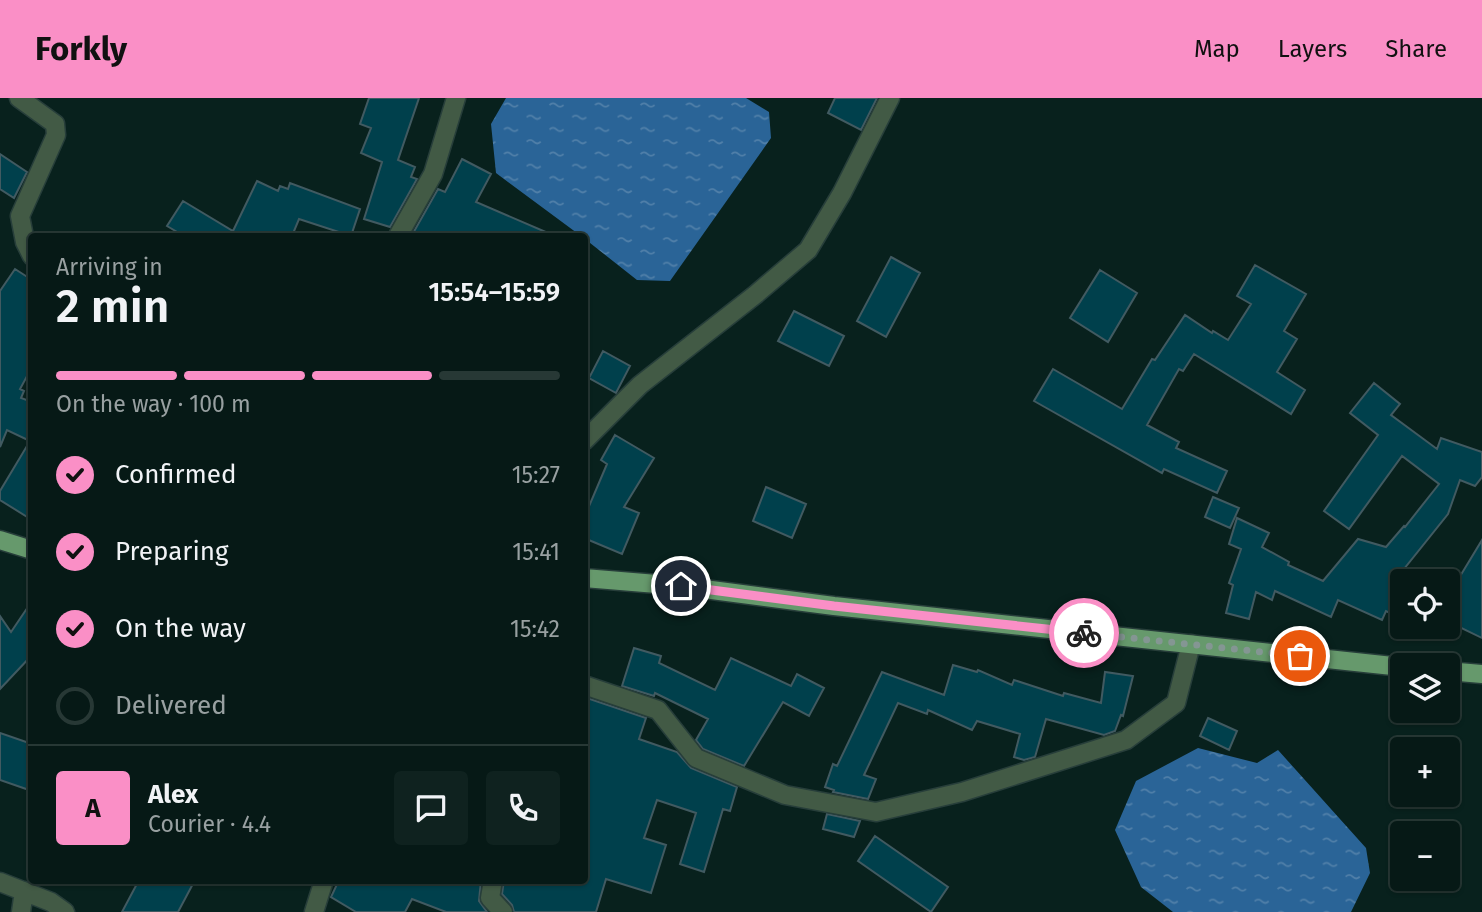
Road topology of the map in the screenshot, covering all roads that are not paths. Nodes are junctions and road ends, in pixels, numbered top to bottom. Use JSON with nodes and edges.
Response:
{"nodes":[{"id":1,"x":19,"y":98,"type":"edge"},
{"id":2,"x":456,"y":98,"type":"edge"},
{"id":3,"x":890,"y":98,"type":"edge"},
{"id":4,"x":400,"y":233,"type":"edge"},
{"id":5,"x":28,"y":248,"type":"edge"},
{"id":6,"x":588,"y":437,"type":"edge"},
{"id":7,"x":0,"y":540,"type":"edge"},
{"id":8,"x":28,"y":549,"type":"edge"},
{"id":9,"x":588,"y":578,"type":"edge"},
{"id":10,"x":1191,"y":644,"type":"junction"},
{"id":11,"x":1390,"y":666,"type":"edge"},
{"id":12,"x":1460,"y":672,"type":"edge"},
{"id":13,"x":1482,"y":674,"type":"edge"},
{"id":14,"x":588,"y":686,"type":"edge"},
{"id":15,"x":0,"y":882,"type":"edge"},
{"id":16,"x":323,"y":884,"type":"edge"},
{"id":17,"x":492,"y":884,"type":"edge"},
{"id":18,"x":24,"y":891,"type":"junction"},
{"id":19,"x":21,"y":912,"type":"edge"},
{"id":20,"x":65,"y":912,"type":"edge"},
{"id":21,"x":314,"y":912,"type":"edge"},
{"id":22,"x":503,"y":912,"type":"edge"}],
"edges":[{"from":1,"to":5,"type":"street"},
{"from":2,"to":4,"type":"street"},
{"from":3,"to":6,"type":"street"},
{"from":7,"to":8,"type":"main road"},
{"from":9,"to":10,"type":"main road"},
{"from":10,"to":11,"type":"main road"},
{"from":10,"to":14,"type":"street"},
{"from":12,"to":13,"type":"main road"},
{"from":15,"to":18,"type":"street"},
{"from":16,"to":21,"type":"street"},
{"from":17,"to":22,"type":"street"},
{"from":18,"to":19,"type":"street"},
{"from":18,"to":20,"type":"street"}]}
